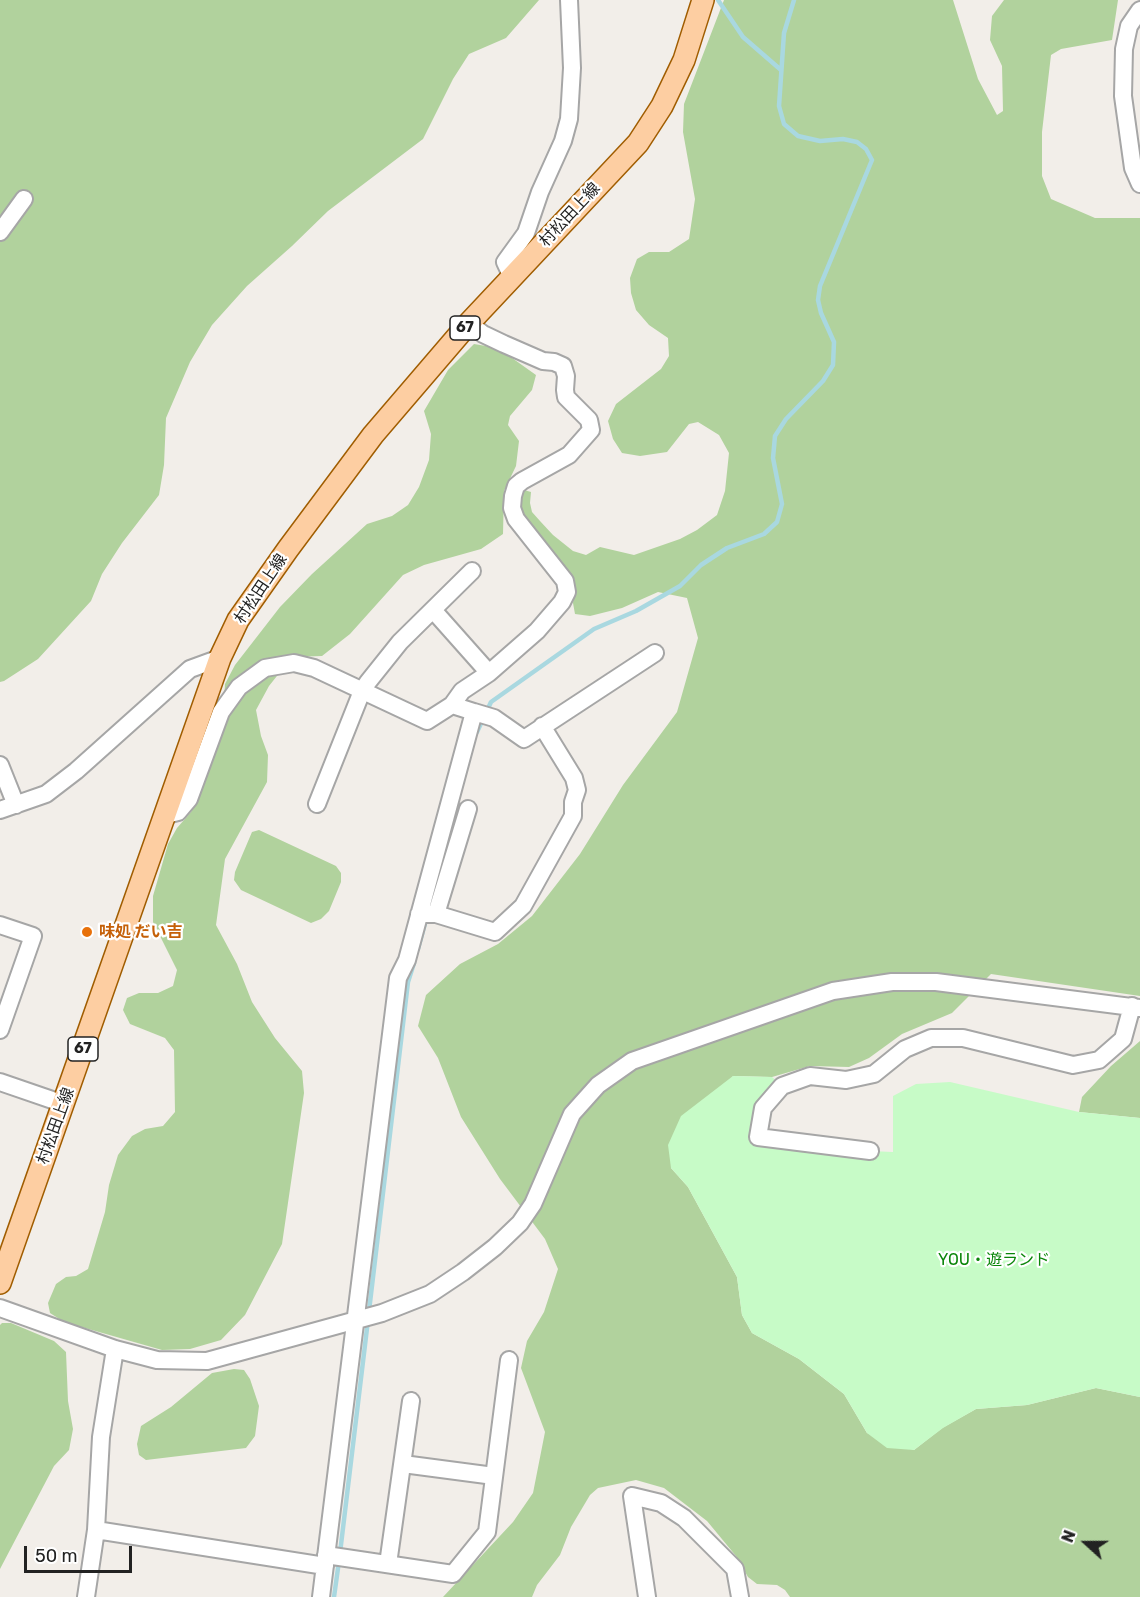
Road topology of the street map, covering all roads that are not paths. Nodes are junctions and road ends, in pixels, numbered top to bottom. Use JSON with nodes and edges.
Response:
{"nodes":[{"id":1,"x":569,"y":0,"type":"edge"},
{"id":2,"x":703,"y":0,"type":"edge"},
{"id":3,"x":1140,"y":10,"type":"edge"},
{"id":4,"x":1140,"y":184,"type":"edge"},
{"id":5,"x":24,"y":199,"type":"dead end"},
{"id":6,"x":0,"y":232,"type":"edge"},
{"id":7,"x":512,"y":277,"type":"junction"},
{"id":8,"x":469,"y":323,"type":"junction"},
{"id":9,"x":472,"y":571,"type":"dead end"},
{"id":10,"x":433,"y":610,"type":"junction"},
{"id":11,"x":655,"y":653,"type":"dead end"},
{"id":12,"x":220,"y":658,"type":"junction"},
{"id":13,"x":489,"y":673,"type":"junction"},
{"id":14,"x":362,"y":691,"type":"junction"},
{"id":15,"x":452,"y":705,"type":"junction"},
{"id":16,"x":474,"y":712,"type":"junction"},
{"id":17,"x":542,"y":726,"type":"junction"},
{"id":18,"x":0,"y":765,"type":"edge"},
{"id":19,"x":317,"y":804,"type":"dead end"},
{"id":20,"x":8,"y":808,"type":"edge"},
{"id":21,"x":468,"y":808,"type":"dead end"},
{"id":22,"x":166,"y":815,"type":"junction"},
{"id":23,"x":427,"y":914,"type":"junction"},
{"id":24,"x":0,"y":925,"type":"edge"},
{"id":25,"x":1136,"y":1007,"type":"edge"},
{"id":26,"x":0,"y":1030,"type":"edge"},
{"id":27,"x":0,"y":1082,"type":"edge"},
{"id":28,"x":64,"y":1104,"type":"junction"},
{"id":29,"x":870,"y":1151,"type":"dead end"},
{"id":30,"x":0,"y":1284,"type":"edge"},
{"id":31,"x":0,"y":1308,"type":"edge"},
{"id":32,"x":357,"y":1321,"type":"junction"},
{"id":33,"x":115,"y":1349,"type":"junction"},
{"id":34,"x":509,"y":1360,"type":"dead end"},
{"id":35,"x":411,"y":1401,"type":"dead end"},
{"id":36,"x":403,"y":1464,"type":"junction"},
{"id":37,"x":494,"y":1476,"type":"junction"},
{"id":38,"x":96,"y":1530,"type":"junction"},
{"id":39,"x":326,"y":1561,"type":"junction"},
{"id":40,"x":388,"y":1564,"type":"junction"},
{"id":41,"x":86,"y":1597,"type":"edge"},
{"id":42,"x":321,"y":1597,"type":"edge"},
{"id":43,"x":647,"y":1597,"type":"edge"},
{"id":44,"x":740,"y":1597,"type":"edge"}],
"edges":[{"from":1,"to":7,"type":"street"},
{"from":2,"to":7,"type":"main road","name":"村松田上線","number":"67"},
{"from":3,"to":4,"type":"street"},
{"from":5,"to":6,"type":"street"},
{"from":7,"to":8,"type":"main road","name":"村松田上線","number":"67"},
{"from":8,"to":12,"type":"main road","name":"村松田上線","number":"67"},
{"from":8,"to":13,"type":"street"},
{"from":9,"to":10,"type":"street"},
{"from":10,"to":13,"type":"street"},
{"from":10,"to":14,"type":"street"},
{"from":11,"to":17,"type":"street"},
{"from":12,"to":20,"type":"street"},
{"from":12,"to":22,"type":"main road","name":"村松田上線","number":"67"},
{"from":13,"to":15,"type":"street"},
{"from":14,"to":15,"type":"street"},
{"from":14,"to":19,"type":"street"},
{"from":14,"to":22,"type":"street"},
{"from":15,"to":16,"type":"street"},
{"from":16,"to":17,"type":"street"},
{"from":16,"to":23,"type":"street"},
{"from":17,"to":23,"type":"street"},
{"from":18,"to":20,"type":"street"},
{"from":21,"to":23,"type":"street"},
{"from":22,"to":28,"type":"main road","name":"村松田上線","number":"67"},
{"from":23,"to":32,"type":"street"},
{"from":24,"to":26,"type":"street"},
{"from":25,"to":29,"type":"street"},
{"from":25,"to":32,"type":"street"},
{"from":27,"to":28,"type":"street"},
{"from":28,"to":30,"type":"main road","name":"村松田上線","number":"67"},
{"from":31,"to":33,"type":"street"},
{"from":32,"to":33,"type":"street"},
{"from":32,"to":39,"type":"street"},
{"from":33,"to":38,"type":"street"},
{"from":34,"to":37,"type":"street"},
{"from":35,"to":36,"type":"street"},
{"from":36,"to":37,"type":"street"},
{"from":36,"to":40,"type":"street"},
{"from":37,"to":40,"type":"street"},
{"from":38,"to":39,"type":"street"},
{"from":38,"to":41,"type":"street"},
{"from":39,"to":40,"type":"street"},
{"from":39,"to":42,"type":"street"},
{"from":43,"to":44,"type":"street"}]}
